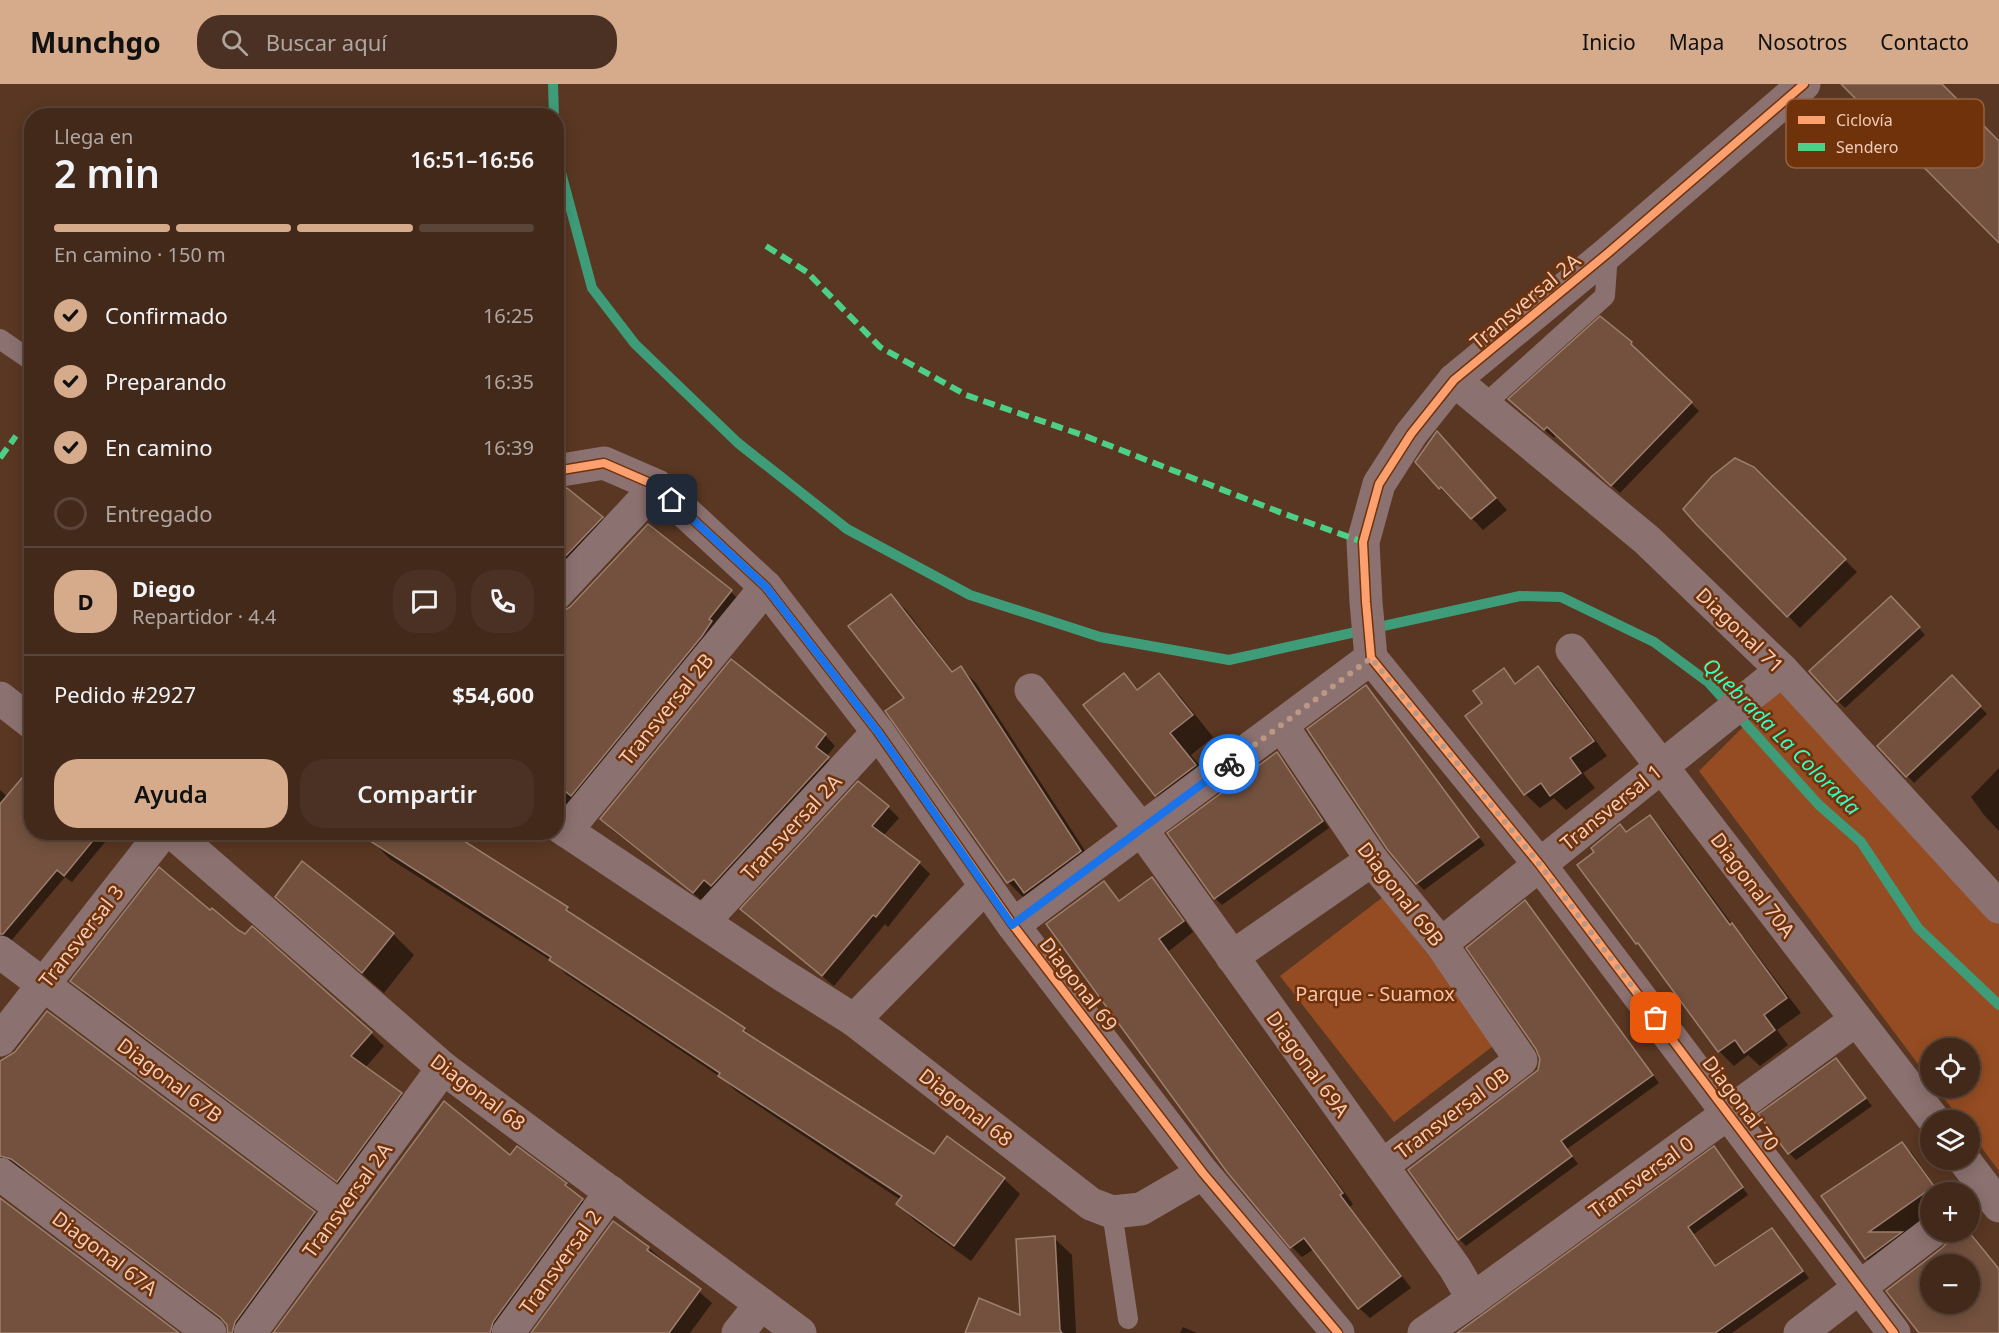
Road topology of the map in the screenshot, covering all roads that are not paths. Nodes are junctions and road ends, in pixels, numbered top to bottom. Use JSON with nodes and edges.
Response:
{"nodes":[{"id":1,"x":1804,"y":84,"type":"edge"},
{"id":2,"x":1787,"y":99,"type":"edge"},
{"id":3,"x":1786,"y":100,"type":"edge"},
{"id":4,"x":1608,"y":253,"type":"junction"},
{"id":5,"x":0,"y":339,"type":"edge"},
{"id":6,"x":24,"y":356,"type":"edge"},
{"id":7,"x":1454,"y":380,"type":"junction"},
{"id":8,"x":1484,"y":405,"type":"junction"},
{"id":9,"x":564,"y":469,"type":"edge"},
{"id":10,"x":657,"y":486,"type":"junction"},
{"id":11,"x":564,"y":585,"type":"edge"},
{"id":12,"x":766,"y":587,"type":"junction"},
{"id":13,"x":1572,"y":650,"type":"dead end"},
{"id":14,"x":1371,"y":658,"type":"junction"},
{"id":15,"x":1782,"y":670,"type":"junction"},
{"id":16,"x":1031,"y":690,"type":"dead end"},
{"id":17,"x":0,"y":698,"type":"edge"},
{"id":18,"x":24,"y":717,"type":"edge"},
{"id":19,"x":1282,"y":726,"type":"junction"},
{"id":20,"x":878,"y":732,"type":"junction"},
{"id":21,"x":1662,"y":766,"type":"junction"},
{"id":22,"x":564,"y":823,"type":"edge"},
{"id":23,"x":564,"y":829,"type":"edge"},
{"id":24,"x":1141,"y":829,"type":"junction"},
{"id":25,"x":157,"y":840,"type":"edge"},
{"id":26,"x":181,"y":840,"type":"edge"},
{"id":27,"x":1372,"y":860,"type":"junction"},
{"id":28,"x":1540,"y":865,"type":"junction"},
{"id":29,"x":986,"y":886,"type":"junction"},
{"id":30,"x":1999,"y":907,"type":"edge"},
{"id":31,"x":704,"y":921,"type":"junction"},
{"id":32,"x":1012,"y":925,"type":"junction"},
{"id":33,"x":1441,"y":944,"type":"junction"},
{"id":34,"x":0,"y":952,"type":"edge"},
{"id":35,"x":1232,"y":957,"type":"junction"},
{"id":36,"x":42,"y":984,"type":"junction"},
{"id":37,"x":854,"y":1020,"type":"junction"},
{"id":38,"x":1856,"y":1020,"type":"junction"},
{"id":39,"x":0,"y":1040,"type":"edge"},
{"id":40,"x":1521,"y":1060,"type":"joint"},
{"id":41,"x":443,"y":1068,"type":"junction"},
{"id":42,"x":1926,"y":1110,"type":"edge"},
{"id":43,"x":1728,"y":1113,"type":"junction"},
{"id":44,"x":1382,"y":1166,"type":"junction"},
{"id":45,"x":1969,"y":1170,"type":"edge"},
{"id":46,"x":1203,"y":1173,"type":"junction"},
{"id":47,"x":0,"y":1174,"type":"edge"},
{"id":48,"x":611,"y":1192,"type":"junction"},
{"id":49,"x":1985,"y":1200,"type":"edge"},
{"id":50,"x":341,"y":1208,"type":"junction"},
{"id":51,"x":1112,"y":1212,"type":"junction"},
{"id":52,"x":1920,"y":1241,"type":"edge"},
{"id":53,"x":1859,"y":1287,"type":"junction"},
{"id":54,"x":1473,"y":1299,"type":"junction"},
{"id":55,"x":761,"y":1304,"type":"junction"},
{"id":56,"x":1128,"y":1319,"type":"dead end"},
{"id":57,"x":210,"y":1333,"type":"edge"},
{"id":58,"x":250,"y":1333,"type":"edge"},
{"id":59,"x":508,"y":1333,"type":"edge"},
{"id":60,"x":738,"y":1333,"type":"edge"},
{"id":61,"x":800,"y":1333,"type":"edge"},
{"id":62,"x":1338,"y":1333,"type":"edge"},
{"id":63,"x":1424,"y":1333,"type":"edge"},
{"id":64,"x":1800,"y":1333,"type":"edge"},
{"id":65,"x":1894,"y":1333,"type":"edge"}],
"edges":[{"from":1,"to":2,"type":"street","name":"Transversal 2A"},
{"from":3,"to":4,"type":"street","name":"Transversal 2A"},
{"from":4,"to":7,"type":"street","name":"Transversal 2A"},
{"from":4,"to":8,"type":"lane"},
{"from":5,"to":6,"type":"lane"},
{"from":7,"to":8,"type":"street","name":"Diagonal 71"},
{"from":7,"to":14,"type":"street","name":"Transversal 2A"},
{"from":8,"to":15,"type":"street","name":"Diagonal 71"},
{"from":9,"to":10,"type":"street","name":"Diagonal 69"},
{"from":10,"to":11,"type":"street"},
{"from":10,"to":12,"type":"street","name":"Diagonal 69"},
{"from":12,"to":20,"type":"street","name":"Diagonal 69"},
{"from":12,"to":22,"type":"street","name":"Transversal 2B"},
{"from":13,"to":21,"type":"street","name":"Diagonal 70A"},
{"from":14,"to":19,"type":"street"},
{"from":14,"to":28,"type":"street","name":"Diagonal 70"},
{"from":15,"to":21,"type":"street","name":"Transversal 1"},
{"from":15,"to":30,"type":"street","name":"Diagonal 71"},
{"from":16,"to":24,"type":"street","name":"Diagonal 69A"},
{"from":17,"to":18,"type":"street"},
{"from":19,"to":24,"type":"street"},
{"from":19,"to":27,"type":"street","name":"Diagonal 69B"},
{"from":20,"to":29,"type":"street","name":"Diagonal 69"},
{"from":20,"to":31,"type":"street","name":"Transversal 2A"},
{"from":21,"to":28,"type":"street","name":"Transversal 1"},
{"from":21,"to":38,"type":"street","name":"Diagonal 70A"},
{"from":23,"to":31,"type":"street","name":"Diagonal 68"},
{"from":24,"to":32,"type":"street"},
{"from":24,"to":35,"type":"street","name":"Diagonal 69A"},
{"from":25,"to":36,"type":"street","name":"Transversal 3"},
{"from":26,"to":41,"type":"street","name":"Diagonal 68"},
{"from":27,"to":33,"type":"street","name":"Diagonal 69B"},
{"from":27,"to":35,"type":"street"},
{"from":28,"to":33,"type":"street","name":"Transversal 1"},
{"from":28,"to":43,"type":"street","name":"Diagonal 70"},
{"from":29,"to":32,"type":"street","name":"Diagonal 69"},
{"from":29,"to":37,"type":"street"},
{"from":31,"to":37,"type":"street","name":"Diagonal 68"},
{"from":32,"to":46,"type":"street","name":"Diagonal 69"},
{"from":33,"to":40,"type":"street","name":"Diagonal 69B"},
{"from":34,"to":36,"type":"street","name":"Diagonal 67B"},
{"from":35,"to":44,"type":"street","name":"Diagonal 69A"},
{"from":36,"to":39,"type":"street","name":"Transversal 3"},
{"from":36,"to":50,"type":"street","name":"Diagonal 67B"},
{"from":37,"to":51,"type":"street","name":"Diagonal 68"},
{"from":38,"to":42,"type":"street","name":"Diagonal 70A"},
{"from":38,"to":43,"type":"street","name":"Transversal 0"},
{"from":40,"to":44,"type":"street","name":"Transversal 0B"},
{"from":41,"to":48,"type":"street","name":"Diagonal 68"},
{"from":41,"to":50,"type":"street","name":"Transversal 2A"},
{"from":43,"to":53,"type":"street","name":"Diagonal 70"},
{"from":43,"to":54,"type":"street","name":"Transversal 0"},
{"from":44,"to":54,"type":"street","name":"Diagonal 69A"},
{"from":45,"to":49,"type":"street"},
{"from":46,"to":51,"type":"street"},
{"from":46,"to":62,"type":"street","name":"Diagonal 69"},
{"from":47,"to":57,"type":"street","name":"Diagonal 67A"},
{"from":48,"to":55,"type":"street","name":"Diagonal 68"},
{"from":48,"to":59,"type":"street","name":"Transversal 2"},
{"from":50,"to":58,"type":"street","name":"Transversal 2A"},
{"from":51,"to":56,"type":"lane"},
{"from":52,"to":53,"type":"street"},
{"from":53,"to":64,"type":"street"},
{"from":53,"to":65,"type":"street","name":"Diagonal 70"},
{"from":54,"to":63,"type":"street","name":"Transversal 0"},
{"from":55,"to":60,"type":"street"},
{"from":55,"to":61,"type":"street","name":"Diagonal 68"}]}
